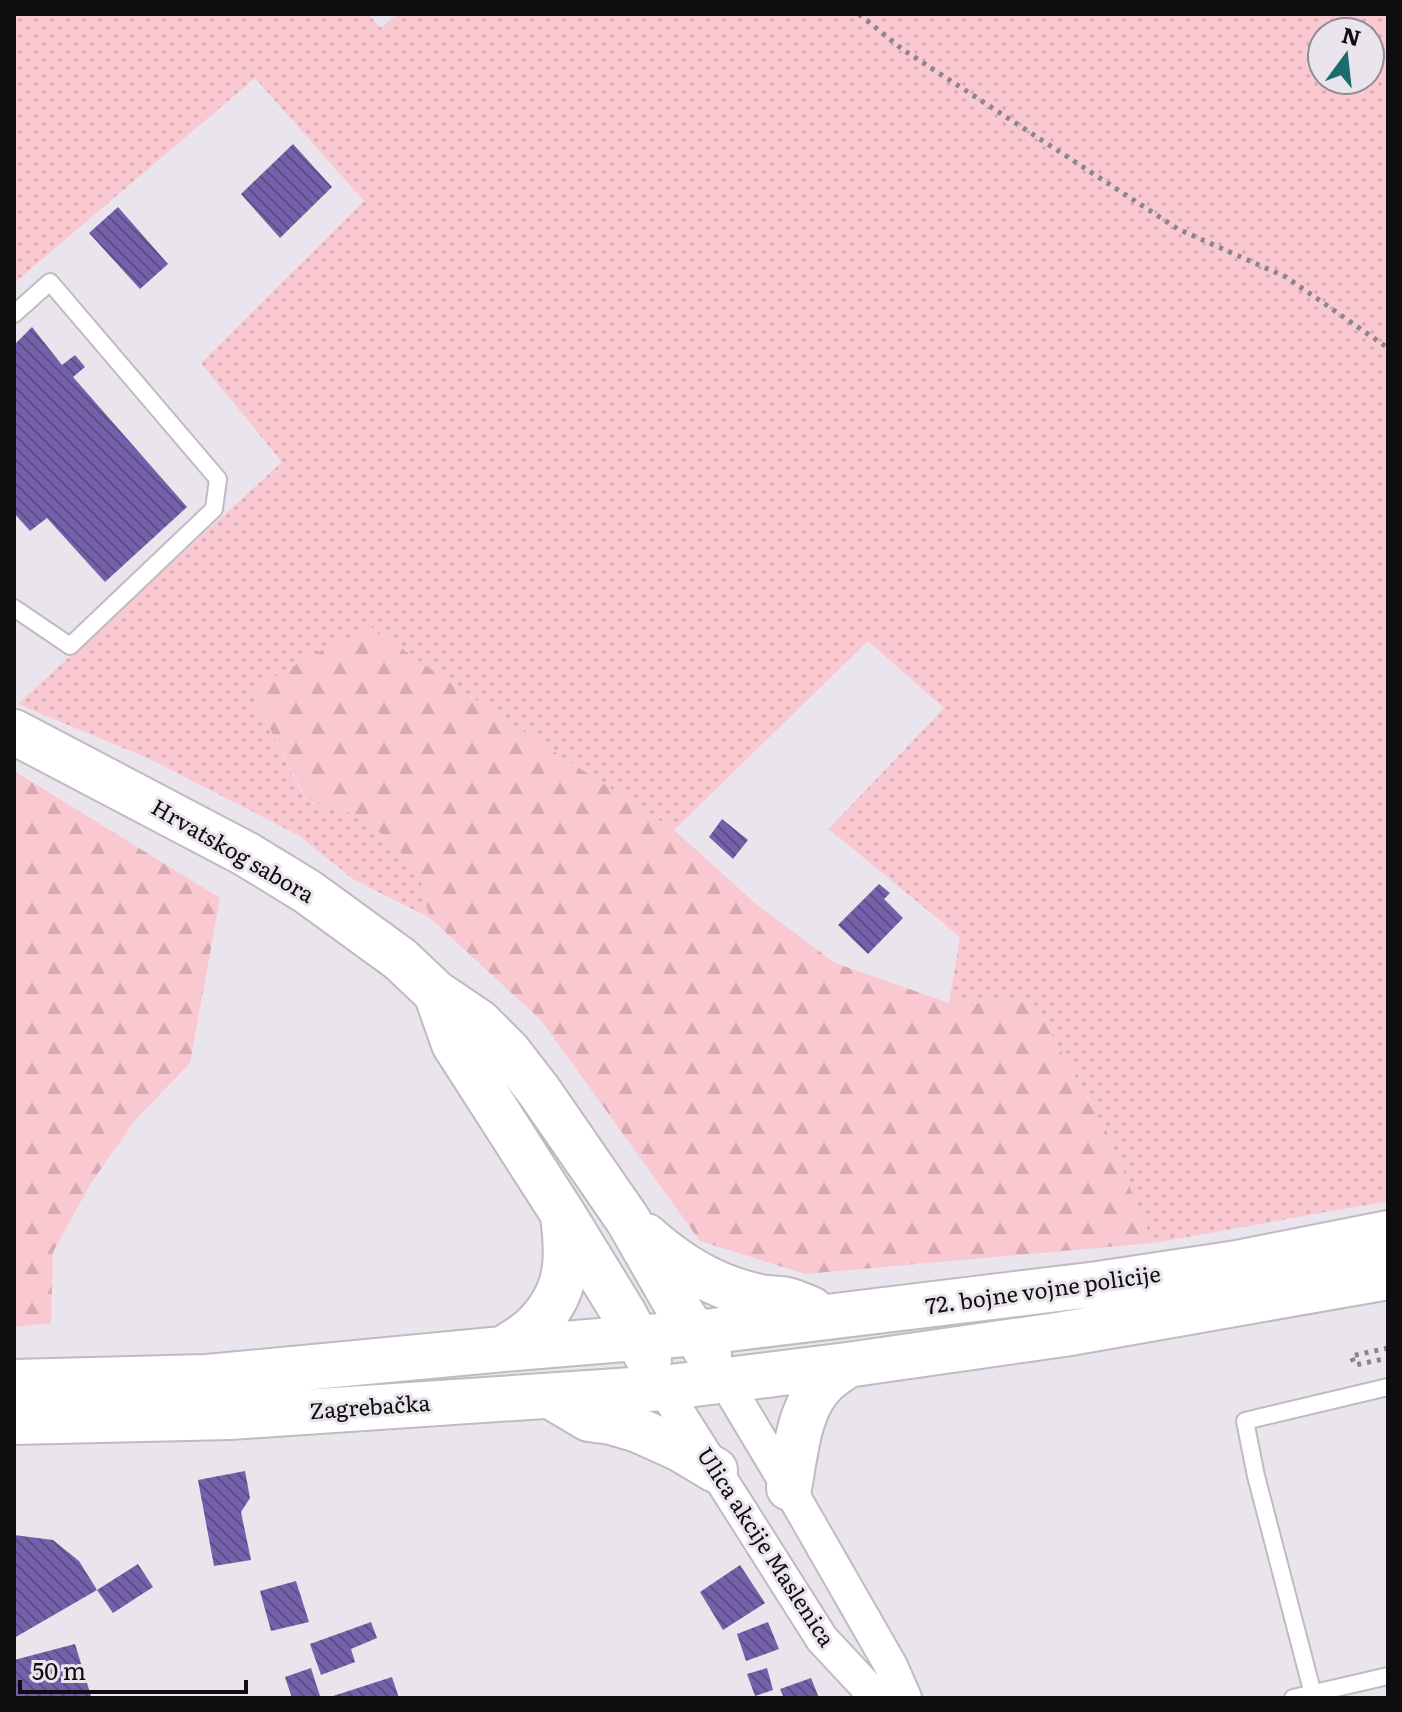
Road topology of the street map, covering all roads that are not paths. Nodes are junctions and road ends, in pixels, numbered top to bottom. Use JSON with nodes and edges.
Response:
{"nodes":[{"id":1,"x":14,"y":314,"type":"edge"},
{"id":2,"x":14,"y":608,"type":"edge"},
{"id":3,"x":14,"y":732,"type":"edge"},
{"id":4,"x":436,"y":993,"type":"junction"},
{"id":5,"x":563,"y":1214,"type":"junction"},
{"id":6,"x":628,"y":1220,"type":"junction"},
{"id":7,"x":1388,"y":1233,"type":"edge"},
{"id":8,"x":1388,"y":1277,"type":"edge"},
{"id":9,"x":836,"y":1317,"type":"junction"},
{"id":10,"x":696,"y":1333,"type":"junction"},
{"id":11,"x":637,"y":1339,"type":"junction"},
{"id":12,"x":503,"y":1349,"type":"junction"},
{"id":13,"x":847,"y":1365,"type":"junction"},
{"id":14,"x":725,"y":1381,"type":"junction"},
{"id":15,"x":14,"y":1382,"type":"edge"},
{"id":16,"x":1388,"y":1387,"type":"edge"},
{"id":17,"x":663,"y":1388,"type":"junction"},
{"id":18,"x":548,"y":1395,"type":"junction"},
{"id":19,"x":14,"y":1422,"type":"edge"},
{"id":20,"x":715,"y":1470,"type":"junction"},
{"id":21,"x":789,"y":1488,"type":"junction"},
{"id":22,"x":1388,"y":1676,"type":"edge"},
{"id":23,"x":1313,"y":1696,"type":"edge"},
{"id":24,"x":877,"y":1698,"type":"edge"},
{"id":25,"x":905,"y":1698,"type":"edge"},
{"id":26,"x":1293,"y":1698,"type":"edge"}],
"edges":[{"from":1,"to":2,"type":"lane"},
{"from":3,"to":4,"type":"main road","name":"Hrvatskog sabora"},
{"from":4,"to":5,"type":"main road","name":"Hrvatskog sabora"},
{"from":4,"to":6,"type":"main road","name":"Hrvatskog sabora"},
{"from":5,"to":11,"type":"main road","name":"Hrvatskog sabora"},
{"from":5,"to":12,"type":"main road"},
{"from":6,"to":9,"type":"main road"},
{"from":6,"to":10,"type":"main road","name":"Hrvatskog sabora"},
{"from":7,"to":9,"type":"main road","name":"72. bojne vojne policije"},
{"from":8,"to":13,"type":"main road","name":"72. bojne vojne policije"},
{"from":9,"to":10,"type":"main road","name":"72. bojne vojne policije"},
{"from":10,"to":11,"type":"main road","name":"Zagrebačka"},
{"from":10,"to":14,"type":"main road","name":"Hrvatskog sabora"},
{"from":11,"to":12,"type":"main road","name":"Zagrebačka"},
{"from":11,"to":17,"type":"main road","name":"Hrvatskog sabora"},
{"from":12,"to":15,"type":"main road","name":"Zagrebačka"},
{"from":13,"to":14,"type":"main road","name":"72. bojne vojne policije"},
{"from":13,"to":21,"type":"main road"},
{"from":14,"to":17,"type":"main road","name":"Zagrebačka"},
{"from":14,"to":21,"type":"street","name":"Ulica akcije Maslenica"},
{"from":16,"to":23,"type":"lane"},
{"from":17,"to":18,"type":"main road","name":"Zagrebačka"},
{"from":17,"to":20,"type":"street","name":"Ulica akcije Maslenica"},
{"from":18,"to":19,"type":"main road","name":"Zagrebačka"},
{"from":18,"to":20,"type":"main road"},
{"from":20,"to":24,"type":"street","name":"Ulica akcije Maslenica"},
{"from":21,"to":25,"type":"street","name":"Ulica akcije Maslenica"},
{"from":22,"to":23,"type":"lane"},
{"from":23,"to":26,"type":"lane"}]}
